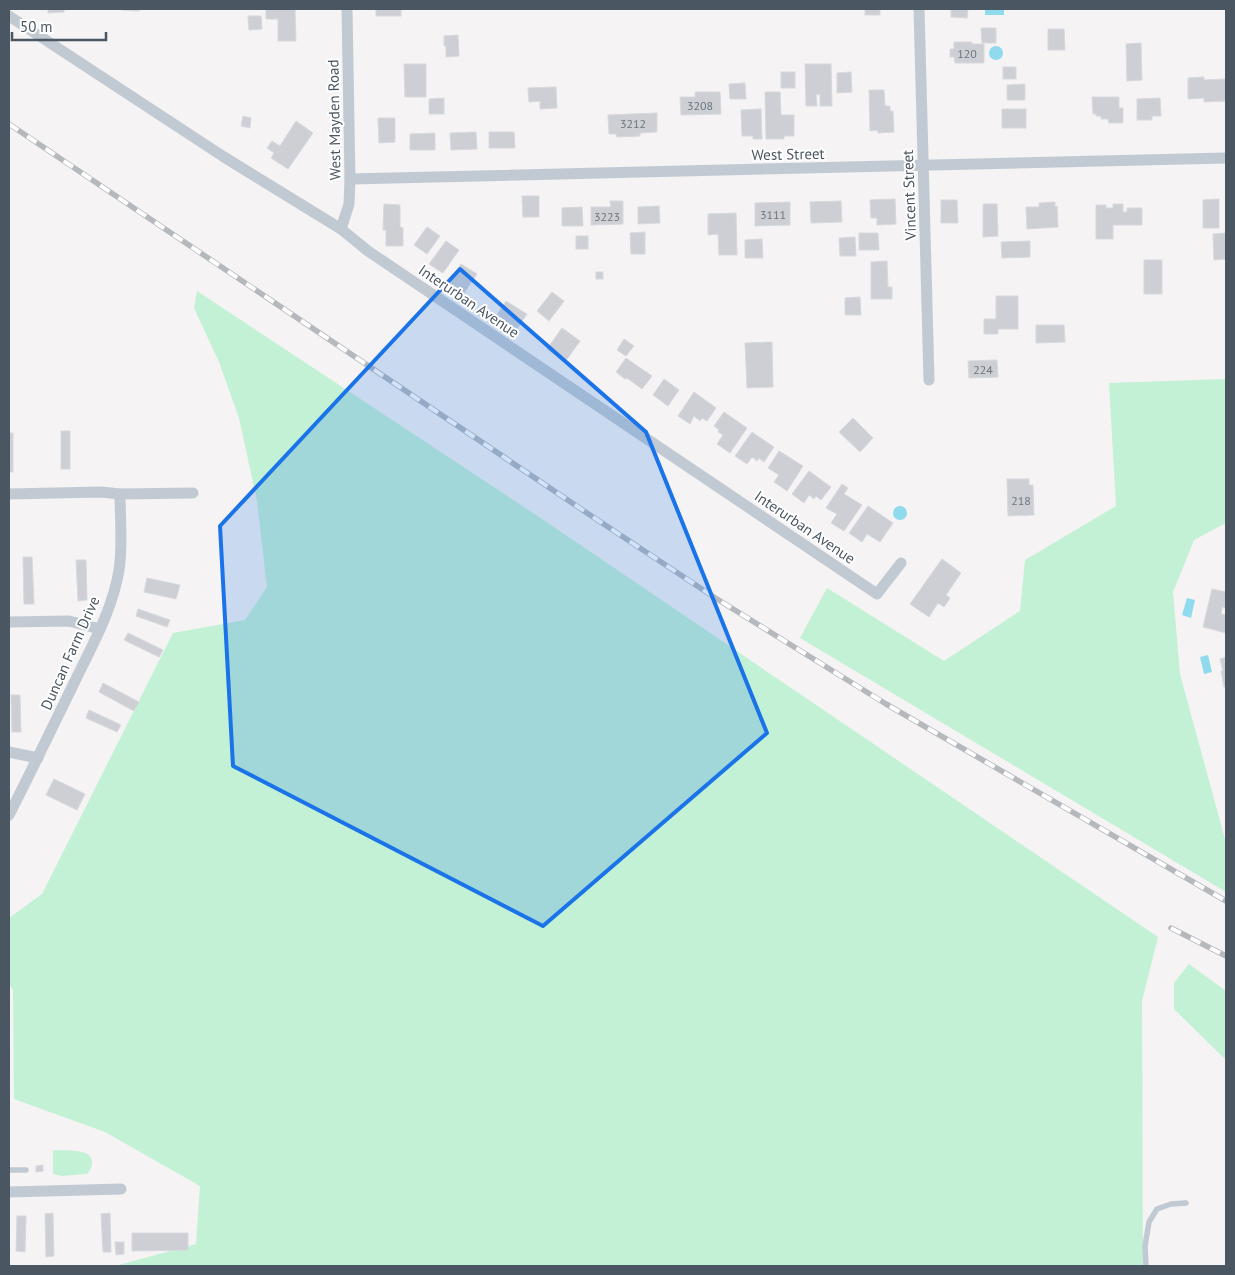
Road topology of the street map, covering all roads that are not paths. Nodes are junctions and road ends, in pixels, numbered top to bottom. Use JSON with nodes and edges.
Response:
{"nodes":[{"id":1,"x":347,"y":9,"type":"edge"},
{"id":2,"x":919,"y":9,"type":"edge"},
{"id":3,"x":9,"y":16,"type":"edge"},
{"id":4,"x":1226,"y":158,"type":"edge"},
{"id":5,"x":923,"y":166,"type":"junction"},
{"id":6,"x":350,"y":179,"type":"junction"},
{"id":7,"x":340,"y":229,"type":"junction"},
{"id":8,"x":929,"y":380,"type":"dead end"},
{"id":9,"x":193,"y":493,"type":"dead end"},
{"id":10,"x":9,"y":494,"type":"edge"},
{"id":11,"x":120,"y":494,"type":"junction"},
{"id":12,"x":901,"y":563,"type":"dead end"},
{"id":13,"x":9,"y":622,"type":"edge"},
{"id":14,"x":100,"y":629,"type":"junction"},
{"id":15,"x":9,"y":752,"type":"edge"},
{"id":16,"x":38,"y":758,"type":"junction"},
{"id":17,"x":9,"y":815,"type":"edge"},
{"id":18,"x":9,"y":1170,"type":"edge"},
{"id":19,"x":26,"y":1170,"type":"dead end"},
{"id":20,"x":121,"y":1189,"type":"dead end"},
{"id":21,"x":9,"y":1192,"type":"edge"},
{"id":22,"x":1186,"y":1203,"type":"dead end"},
{"id":23,"x":1146,"y":1266,"type":"edge"}],
"edges":[{"from":1,"to":6,"type":"street","name":"West Mayden Road"},
{"from":2,"to":5,"type":"street","name":"Vincent Street"},
{"from":3,"to":7,"type":"street","name":"Interurban Avenue"},
{"from":4,"to":5,"type":"street","name":"West Street"},
{"from":5,"to":6,"type":"street","name":"West Street"},
{"from":5,"to":8,"type":"street","name":"Vincent Street"},
{"from":6,"to":7,"type":"street","name":"West Mayden Road"},
{"from":7,"to":12,"type":"street","name":"Interurban Avenue"},
{"from":9,"to":11,"type":"street"},
{"from":10,"to":11,"type":"street"},
{"from":11,"to":14,"type":"street","name":"Duncan Farm Drive"},
{"from":13,"to":14,"type":"street"},
{"from":14,"to":16,"type":"street","name":"Duncan Farm Drive"},
{"from":15,"to":16,"type":"street"},
{"from":16,"to":17,"type":"street","name":"Duncan Farm Drive"},
{"from":18,"to":19,"type":"lane"},
{"from":20,"to":21,"type":"street"},
{"from":22,"to":23,"type":"lane"}]}
